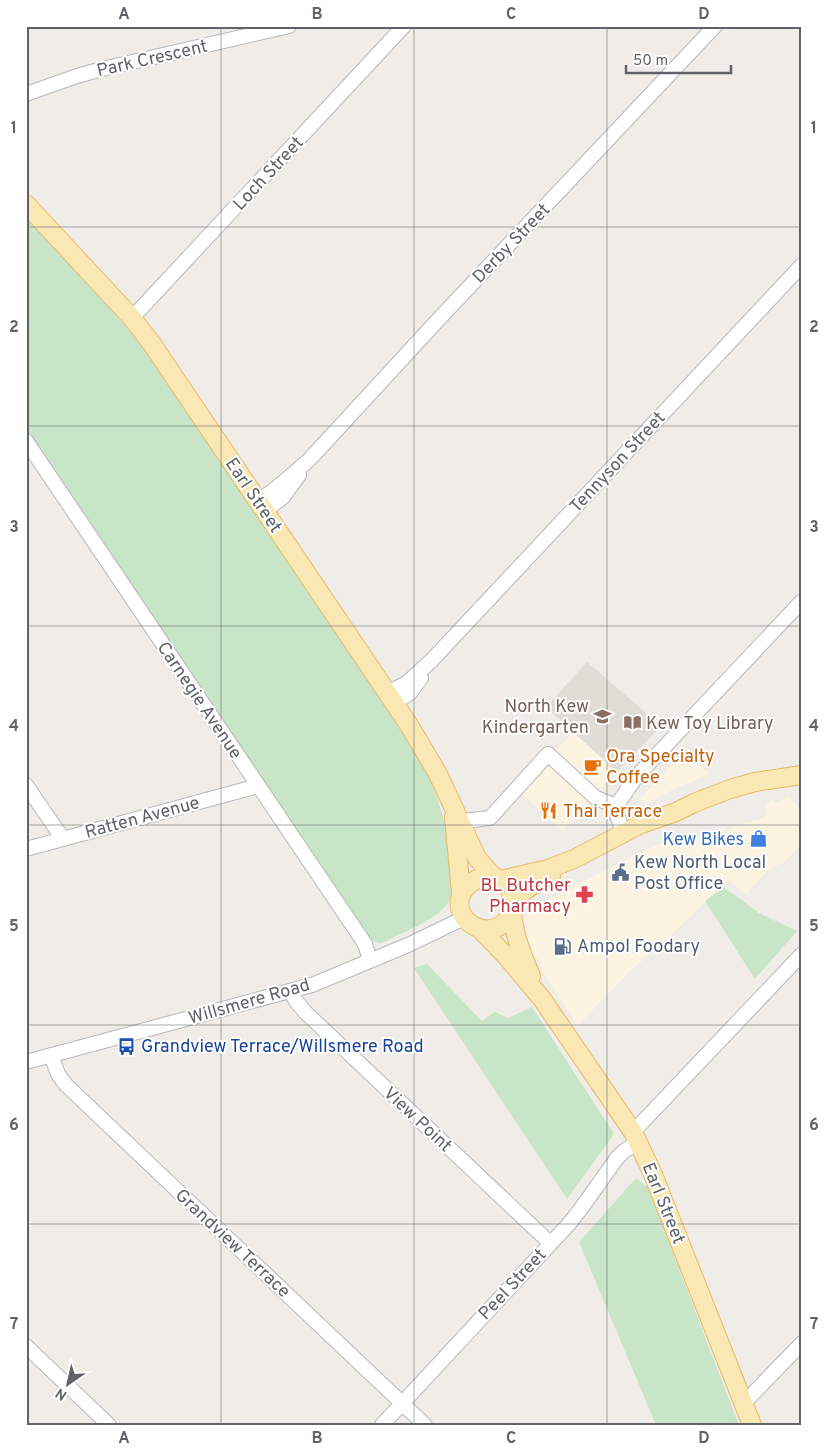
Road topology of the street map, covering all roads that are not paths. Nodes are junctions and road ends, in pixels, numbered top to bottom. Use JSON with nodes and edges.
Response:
{"nodes":[{"id":1,"x":289,"y":26,"type":"edge"},
{"id":2,"x":404,"y":26,"type":"edge"},
{"id":3,"x":715,"y":26,"type":"edge"},
{"id":4,"x":46,"y":88,"type":"junction"},
{"id":5,"x":26,"y":94,"type":"edge"},
{"id":6,"x":26,"y":102,"type":"edge"},
{"id":7,"x":26,"y":204,"type":"edge"},
{"id":8,"x":802,"y":264,"type":"edge"},
{"id":9,"x":132,"y":318,"type":"junction"},
{"id":10,"x":26,"y":441,"type":"edge"},
{"id":11,"x":262,"y":506,"type":"junction"},
{"id":12,"x":802,"y":601,"type":"edge"},
{"id":13,"x":391,"y":698,"type":"junction"},
{"id":14,"x":802,"y":775,"type":"edge"},
{"id":15,"x":26,"y":785,"type":"edge"},
{"id":16,"x":258,"y":786,"type":"junction"},
{"id":17,"x":616,"y":806,"type":"junction"},
{"id":18,"x":676,"y":812,"type":"junction"},
{"id":19,"x":456,"y":816,"type":"junction"},
{"id":20,"x":624,"y":833,"type":"junction"},
{"id":21,"x":63,"y":839,"type":"junction"},
{"id":22,"x":26,"y":849,"type":"edge"},
{"id":23,"x":496,"y":877,"type":"junction"},
{"id":24,"x":461,"y":893,"type":"junction"},
{"id":25,"x":512,"y":907,"type":"junction"},
{"id":26,"x":464,"y":918,"type":"junction"},
{"id":27,"x":479,"y":928,"type":"junction"},
{"id":28,"x":802,"y":954,"type":"edge"},
{"id":29,"x":370,"y":960,"type":"junction"},
{"id":30,"x":290,"y":991,"type":"junction"},
{"id":31,"x":542,"y":999,"type":"junction"},
{"id":32,"x":51,"y":1055,"type":"junction"},
{"id":33,"x":26,"y":1062,"type":"edge"},
{"id":34,"x":636,"y":1137,"type":"junction"},
{"id":35,"x":550,"y":1243,"type":"junction"},
{"id":36,"x":802,"y":1343,"type":"edge"},
{"id":37,"x":26,"y":1346,"type":"edge"},
{"id":38,"x":402,"y":1403,"type":"junction"},
{"id":39,"x":744,"y":1403,"type":"junction"},
{"id":40,"x":109,"y":1425,"type":"edge"},
{"id":41,"x":382,"y":1425,"type":"edge"},
{"id":42,"x":425,"y":1425,"type":"edge"},
{"id":43,"x":752,"y":1425,"type":"edge"}],
"edges":[{"from":1,"to":4,"type":"street","name":"Park Crescent"},
{"from":2,"to":9,"type":"street","name":"Loch Street"},
{"from":3,"to":11,"type":"street","name":"Derby Street"},
{"from":4,"to":5,"type":"street","name":"Park Crescent"},
{"from":4,"to":6,"type":"street","name":"Park Crescent"},
{"from":7,"to":9,"type":"main road","name":"Earl Street"},
{"from":8,"to":13,"type":"street","name":"Tennyson Street"},
{"from":9,"to":11,"type":"main road","name":"Earl Street"},
{"from":10,"to":16,"type":"street","name":"Carnegie Avenue"},
{"from":11,"to":13,"type":"main road","name":"Earl Street"},
{"from":12,"to":17,"type":"street"},
{"from":13,"to":19,"type":"main road","name":"Earl Street"},
{"from":14,"to":18,"type":"main road"},
{"from":15,"to":21,"type":"street"},
{"from":16,"to":21,"type":"street","name":"Ratten Avenue"},
{"from":16,"to":29,"type":"street","name":"Carnegie Avenue"},
{"from":17,"to":19,"type":"street"},
{"from":17,"to":20,"type":"street"},
{"from":18,"to":20,"type":"main road"},
{"from":18,"to":25,"type":"main road"},
{"from":19,"to":23,"type":"main road","name":"Earl Street"},
{"from":19,"to":24,"type":"main road","name":"Earl Street"},
{"from":20,"to":23,"type":"main road"},
{"from":21,"to":22,"type":"street","name":"Ratten Avenue"},
{"from":23,"to":24,"type":"main road"},
{"from":23,"to":25,"type":"main road"},
{"from":24,"to":26,"type":"main road"},
{"from":25,"to":27,"type":"main road"},
{"from":25,"to":31,"type":"main road","name":"Earl Street"},
{"from":26,"to":27,"type":"main road"},
{"from":26,"to":29,"type":"street","name":"Willsmere Road"},
{"from":27,"to":31,"type":"main road","name":"Earl Street"},
{"from":28,"to":34,"type":"street","name":"Peel Street"},
{"from":29,"to":30,"type":"street","name":"Willsmere Road"},
{"from":30,"to":32,"type":"street","name":"Willsmere Road"},
{"from":30,"to":35,"type":"street","name":"View Point"},
{"from":31,"to":34,"type":"main road","name":"Earl Street"},
{"from":32,"to":33,"type":"street","name":"Willsmere Road"},
{"from":32,"to":38,"type":"street","name":"Grandview Terrace"},
{"from":34,"to":35,"type":"street","name":"Peel Street"},
{"from":34,"to":39,"type":"main road","name":"Earl Street"},
{"from":35,"to":38,"type":"street","name":"Peel Street"},
{"from":36,"to":39,"type":"street"},
{"from":37,"to":40,"type":"street"},
{"from":38,"to":41,"type":"street","name":"Peel Street"},
{"from":38,"to":42,"type":"street","name":"Grandview Terrace"},
{"from":39,"to":43,"type":"main road","name":"Earl Street"}]}
